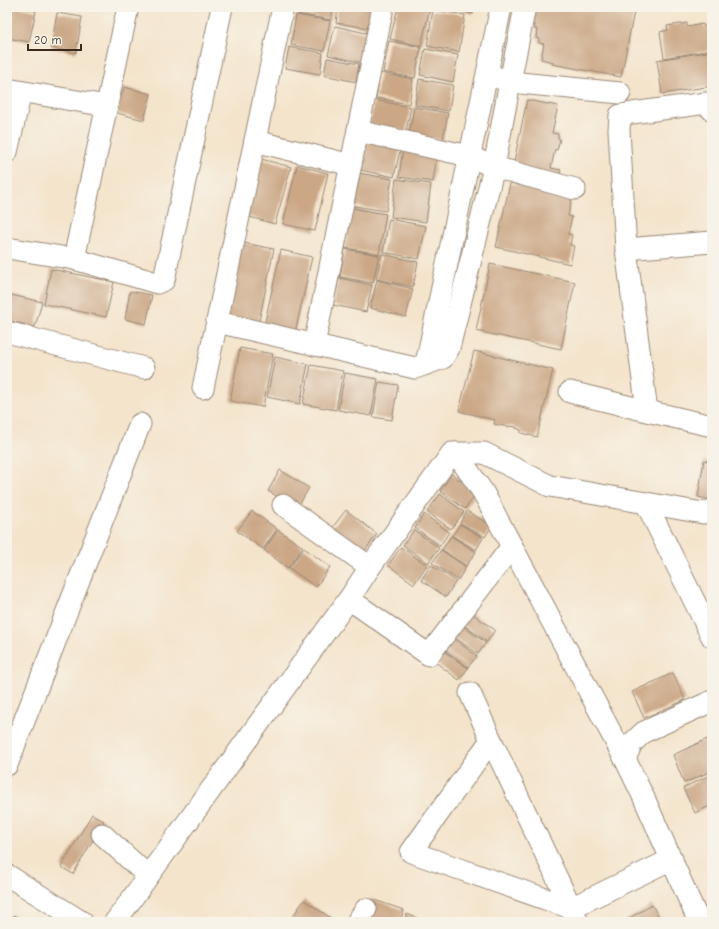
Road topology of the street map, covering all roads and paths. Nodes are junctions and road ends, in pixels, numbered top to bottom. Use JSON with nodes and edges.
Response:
{"nodes":[{"id":1,"x":128,"y":7,"type":"edge"},
{"id":2,"x":222,"y":7,"type":"edge"},
{"id":3,"x":283,"y":7,"type":"edge"},
{"id":4,"x":383,"y":7,"type":"edge"},
{"id":5,"x":500,"y":7,"type":"edge"},
{"id":6,"x":525,"y":7,"type":"edge"},
{"id":7,"x":486,"y":74,"type":"junction"},
{"id":8,"x":510,"y":82,"type":"junction"},
{"id":9,"x":14,"y":91,"type":"edge"},
{"id":10,"x":620,"y":93,"type":"dead end"},
{"id":11,"x":107,"y":106,"type":"junction"},
{"id":12,"x":712,"y":110,"type":"edge"},
{"id":13,"x":358,"y":131,"type":"junction"},
{"id":14,"x":255,"y":141,"type":"junction"},
{"id":15,"x":7,"y":152,"type":"edge"},
{"id":16,"x":469,"y":156,"type":"junction"},
{"id":17,"x":351,"y":165,"type":"junction"},
{"id":18,"x":494,"y":167,"type":"junction"},
{"id":19,"x":575,"y":190,"type":"dead end"},
{"id":20,"x":451,"y":241,"type":"junction"},
{"id":21,"x":712,"y":242,"type":"edge"},
{"id":22,"x":475,"y":245,"type":"junction"},
{"id":23,"x":7,"y":248,"type":"edge"},
{"id":24,"x":626,"y":249,"type":"junction"},
{"id":25,"x":74,"y":259,"type":"junction"},
{"id":26,"x":217,"y":322,"type":"junction"},
{"id":27,"x":7,"y":332,"type":"edge"},
{"id":28,"x":314,"y":345,"type":"junction"},
{"id":29,"x":426,"y":364,"type":"junction"},
{"id":30,"x":144,"y":368,"type":"dead end"},
{"id":31,"x":203,"y":388,"type":"dead end"},
{"id":32,"x":570,"y":392,"type":"dead end"},
{"id":33,"x":647,"y":411,"type":"junction"},
{"id":34,"x":140,"y":424,"type":"dead end"},
{"id":35,"x":712,"y":426,"type":"edge"},
{"id":36,"x":456,"y":453,"type":"junction"},
{"id":37,"x":646,"y":503,"type":"junction"},
{"id":38,"x":283,"y":505,"type":"dead end"},
{"id":39,"x":712,"y":510,"type":"edge"},
{"id":40,"x":512,"y":546,"type":"junction"},
{"id":41,"x":370,"y":567,"type":"junction"},
{"id":42,"x":348,"y":599,"type":"junction"},
{"id":43,"x":712,"y":637,"type":"edge"},
{"id":44,"x":470,"y":693,"type":"dead end"},
{"id":45,"x":712,"y":701,"type":"edge"},
{"id":46,"x":491,"y":740,"type":"junction"},
{"id":47,"x":625,"y":759,"type":"junction"},
{"id":48,"x":7,"y":765,"type":"edge"},
{"id":49,"x":102,"y":834,"type":"dead end"},
{"id":50,"x":672,"y":859,"type":"junction"},
{"id":51,"x":7,"y":875,"type":"edge"},
{"id":52,"x":148,"y":876,"type":"junction"},
{"id":53,"x":575,"y":915,"type":"edge"},
{"id":54,"x":82,"y":922,"type":"edge"},
{"id":55,"x":116,"y":922,"type":"edge"},
{"id":56,"x":699,"y":922,"type":"edge"}],
"edges":[{"from":1,"to":11,"type":"street"},
{"from":2,"to":25,"type":"street"},
{"from":3,"to":14,"type":"street"},
{"from":4,"to":13,"type":"street"},
{"from":5,"to":7,"type":"street"},
{"from":6,"to":8,"type":"street"},
{"from":7,"to":8,"type":"street"},
{"from":7,"to":16,"type":"street"},
{"from":8,"to":10,"type":"street"},
{"from":8,"to":18,"type":"street"},
{"from":9,"to":11,"type":"street"},
{"from":9,"to":15,"type":"street"},
{"from":11,"to":25,"type":"street"},
{"from":12,"to":24,"type":"street"},
{"from":13,"to":16,"type":"street"},
{"from":13,"to":17,"type":"street"},
{"from":14,"to":17,"type":"street"},
{"from":14,"to":26,"type":"street"},
{"from":16,"to":18,"type":"street"},
{"from":16,"to":20,"type":"street"},
{"from":17,"to":28,"type":"street"},
{"from":18,"to":19,"type":"street"},
{"from":18,"to":22,"type":"street"},
{"from":20,"to":22,"type":"street"},
{"from":20,"to":29,"type":"street"},
{"from":21,"to":24,"type":"street"},
{"from":22,"to":29,"type":"street"},
{"from":23,"to":25,"type":"street"},
{"from":24,"to":33,"type":"street"},
{"from":26,"to":28,"type":"street"},
{"from":26,"to":31,"type":"street"},
{"from":27,"to":30,"type":"street"},
{"from":28,"to":29,"type":"street"},
{"from":32,"to":33,"type":"street"},
{"from":33,"to":35,"type":"street"},
{"from":34,"to":48,"type":"street"},
{"from":36,"to":37,"type":"street"},
{"from":36,"to":40,"type":"street"},
{"from":36,"to":41,"type":"street"},
{"from":37,"to":39,"type":"street"},
{"from":37,"to":43,"type":"street"},
{"from":38,"to":41,"type":"street"},
{"from":40,"to":42,"type":"street"},
{"from":40,"to":47,"type":"street"},
{"from":41,"to":42,"type":"street"},
{"from":42,"to":52,"type":"street"},
{"from":44,"to":46,"type":"street"},
{"from":45,"to":47,"type":"street"},
{"from":46,"to":53,"type":"street"},
{"from":46,"to":53,"type":"street"},
{"from":47,"to":50,"type":"street"},
{"from":49,"to":52,"type":"street"},
{"from":50,"to":53,"type":"street"},
{"from":50,"to":56,"type":"street"},
{"from":51,"to":54,"type":"street"},
{"from":52,"to":55,"type":"street"}]}
